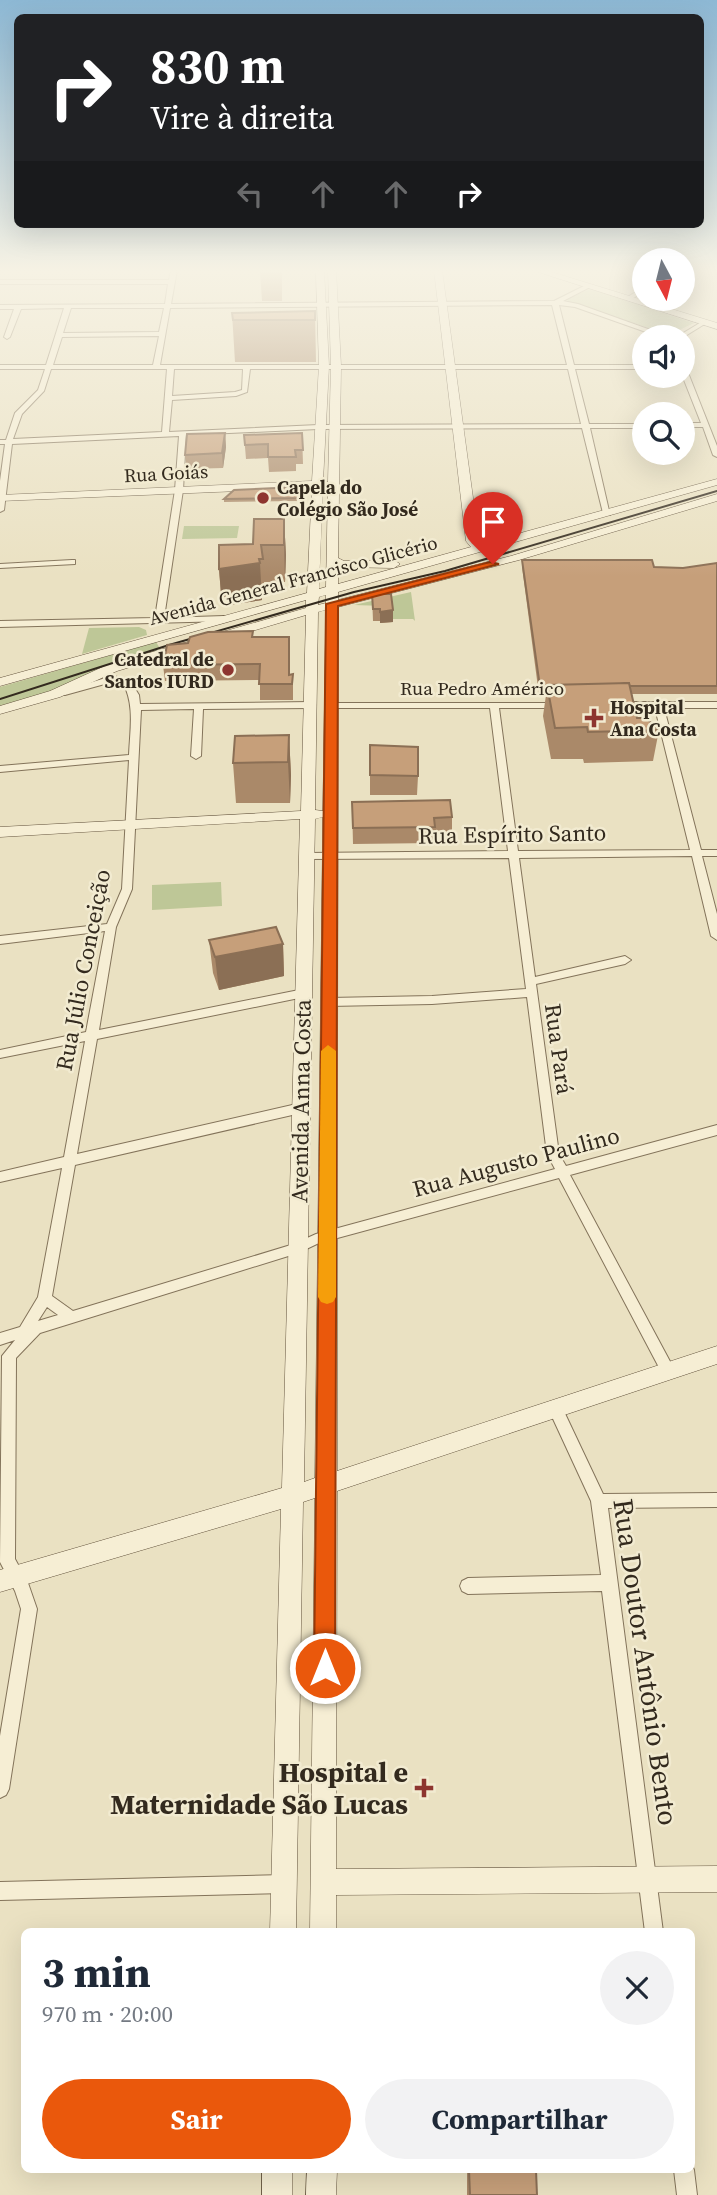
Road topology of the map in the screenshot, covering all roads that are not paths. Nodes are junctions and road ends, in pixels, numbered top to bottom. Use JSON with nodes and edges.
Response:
{"nodes":[{"id":1,"x":46,"y":372,"type":"edge"},
{"id":2,"x":171,"y":372,"type":"edge"},
{"id":3,"x":246,"y":372,"type":"edge"},
{"id":4,"x":324,"y":372,"type":"edge"},
{"id":5,"x":335,"y":372,"type":"edge"},
{"id":6,"x":451,"y":372,"type":"edge"},
{"id":7,"x":570,"y":372,"type":"edge"},
{"id":8,"x":691,"y":388,"type":"edge"},
{"id":9,"x":168,"y":398,"type":"junction"},
{"id":10,"x":695,"y":425,"type":"edge"},
{"id":11,"x":705,"y":425,"type":"junction"},
{"id":12,"x":584,"y":426,"type":"junction"},
{"id":13,"x":632,"y":426,"type":"edge"},
{"id":14,"x":326,"y":427,"type":"junction"},
{"id":15,"x":457,"y":427,"type":"junction"},
{"id":16,"x":183,"y":433,"type":"junction"},
{"id":17,"x":165,"y":434,"type":"junction"},
{"id":18,"x":0,"y":442,"type":"edge"},
{"id":19,"x":9,"y":442,"type":"junction"},
{"id":20,"x":717,"y":454,"type":"edge"},
{"id":21,"x":717,"y":482,"type":"edge"},
{"id":22,"x":334,"y":483,"type":"junction"},
{"id":23,"x":316,"y":484,"type":"junction"},
{"id":24,"x":179,"y":490,"type":"junction"},
{"id":25,"x":717,"y":497,"type":"edge"},
{"id":26,"x":1,"y":502,"type":"edge"},
{"id":27,"x":607,"y":513,"type":"junction"},
{"id":28,"x":633,"y":520,"type":"junction"},
{"id":29,"x":489,"y":546,"type":"junction"},
{"id":30,"x":332,"y":559,"type":"junction"},
{"id":31,"x":72,"y":562,"type":"dead end"},
{"id":32,"x":0,"y":566,"type":"edge"},
{"id":33,"x":411,"y":566,"type":"junction"},
{"id":34,"x":303,"y":580,"type":"junction"},
{"id":35,"x":332,"y":587,"type":"junction"},
{"id":36,"x":313,"y":593,"type":"junction"},
{"id":37,"x":332,"y":604,"type":"junction"},
{"id":38,"x":269,"y":606,"type":"junction"},
{"id":39,"x":312,"y":616,"type":"junction"},
{"id":40,"x":163,"y":619,"type":"junction"},
{"id":41,"x":224,"y":619,"type":"junction"},
{"id":42,"x":0,"y":624,"type":"edge"},
{"id":43,"x":160,"y":637,"type":"junction"},
{"id":44,"x":179,"y":648,"type":"junction"},
{"id":45,"x":311,"y":681,"type":"junction"},
{"id":46,"x":0,"y":682,"type":"edge"},
{"id":47,"x":55,"y":694,"type":"junction"},
{"id":48,"x":311,"y":705,"type":"junction"},
{"id":49,"x":494,"y":705,"type":"junction"},
{"id":50,"x":563,"y":705,"type":"edge"},
{"id":51,"x":604,"y":705,"type":"edge"},
{"id":52,"x":659,"y":705,"type":"junction"},
{"id":53,"x":717,"y":705,"type":"edge"},
{"id":54,"x":199,"y":706,"type":"junction"},
{"id":55,"x":331,"y":706,"type":"junction"},
{"id":56,"x":136,"y":707,"type":"junction"},
{"id":57,"x":0,"y":710,"type":"edge"},
{"id":58,"x":196,"y":755,"type":"dead end"},
{"id":59,"x":134,"y":757,"type":"junction"},
{"id":60,"x":0,"y":769,"type":"edge"},
{"id":61,"x":330,"y":814,"type":"junction"},
{"id":62,"x":307,"y":815,"type":"junction"},
{"id":63,"x":129,"y":826,"type":"junction"},
{"id":64,"x":0,"y":832,"type":"edge"},
{"id":65,"x":696,"y":853,"type":"junction"},
{"id":66,"x":717,"y":853,"type":"edge"},
{"id":67,"x":513,"y":855,"type":"junction"},
{"id":68,"x":307,"y":856,"type":"junction"},
{"id":69,"x":330,"y":857,"type":"junction"},
{"id":70,"x":111,"y":927,"type":"junction"},
{"id":71,"x":717,"y":936,"type":"edge"},
{"id":72,"x":0,"y":940,"type":"edge"},
{"id":73,"x":625,"y":960,"type":"dead end"},
{"id":74,"x":530,"y":987,"type":"junction"},
{"id":75,"x":304,"y":993,"type":"junction"},
{"id":76,"x":329,"y":1002,"type":"junction"},
{"id":77,"x":94,"y":1035,"type":"junction"},
{"id":78,"x":0,"y":1054,"type":"edge"},
{"id":79,"x":301,"y":1108,"type":"junction"},
{"id":80,"x":717,"y":1130,"type":"edge"},
{"id":81,"x":68,"y":1161,"type":"junction"},
{"id":82,"x":561,"y":1170,"type":"junction"},
{"id":83,"x":0,"y":1177,"type":"edge"},
{"id":84,"x":327,"y":1236,"type":"junction"},
{"id":85,"x":298,"y":1248,"type":"junction"},
{"id":86,"x":44,"y":1298,"type":"junction"},
{"id":87,"x":72,"y":1318,"type":"junction"},
{"id":88,"x":31,"y":1330,"type":"junction"},
{"id":89,"x":0,"y":1339,"type":"edge"},
{"id":90,"x":5,"y":1354,"type":"edge"},
{"id":91,"x":717,"y":1355,"type":"edge"},
{"id":92,"x":668,"y":1371,"type":"junction"},
{"id":93,"x":555,"y":1408,"type":"junction"},
{"id":94,"x":309,"y":1489,"type":"junction"},
{"id":95,"x":717,"y":1500,"type":"edge"},
{"id":96,"x":599,"y":1501,"type":"junction"},
{"id":97,"x":7,"y":1579,"type":"edge"},
{"id":98,"x":609,"y":1583,"type":"junction"},
{"id":99,"x":468,"y":1586,"type":"dead end"},
{"id":100,"x":0,"y":1789,"type":"edge"},
{"id":101,"x":717,"y":1879,"type":"edge"},
{"id":102,"x":647,"y":1880,"type":"junction"},
{"id":103,"x":323,"y":1882,"type":"junction"},
{"id":104,"x":284,"y":1884,"type":"junction"},
{"id":105,"x":0,"y":1891,"type":"edge"},
{"id":106,"x":283,"y":1928,"type":"edge"},
{"id":107,"x":323,"y":1928,"type":"edge"},
{"id":108,"x":653,"y":1928,"type":"edge"},
{"id":109,"x":277,"y":2173,"type":"edge"},
{"id":110,"x":321,"y":2173,"type":"edge"},
{"id":111,"x":684,"y":2173,"type":"edge"},
{"id":112,"x":277,"y":2195,"type":"edge"},
{"id":113,"x":321,"y":2195,"type":"edge"},
{"id":114,"x":687,"y":2195,"type":"edge"}],
"edges":[{"from":1,"to":19,"type":"street"},
{"from":2,"to":9,"type":"street"},
{"from":3,"to":9,"type":"street"},
{"from":4,"to":14,"type":"main road","name":"Avenida Anna Costa"},
{"from":5,"to":14,"type":"main road","name":"Avenida Anna Costa"},
{"from":6,"to":15,"type":"main road"},
{"from":7,"to":12,"type":"street"},
{"from":8,"to":11,"type":"street"},
{"from":9,"to":17,"type":"street"},
{"from":10,"to":11,"type":"street"},
{"from":11,"to":20,"type":"street"},
{"from":12,"to":13,"type":"street"},
{"from":12,"to":15,"type":"street"},
{"from":12,"to":27,"type":"street"},
{"from":14,"to":15,"type":"street"},
{"from":14,"to":16,"type":"street"},
{"from":14,"to":22,"type":"main road","name":"Avenida Anna Costa"},
{"from":14,"to":23,"type":"main road","name":"Avenida Anna Costa"},
{"from":15,"to":29,"type":"main road"},
{"from":16,"to":17,"type":"street"},
{"from":16,"to":24,"type":"street"},
{"from":17,"to":19,"type":"street"},
{"from":18,"to":19,"type":"street"},
{"from":19,"to":26,"type":"street"},
{"from":21,"to":27,"type":"main road","name":"Avenida General Francisco Glicério"},
{"from":22,"to":23,"type":"main road","name":"Rua Goiás"},
{"from":22,"to":30,"type":"main road","name":"Avenida Anna Costa"},
{"from":23,"to":24,"type":"main road","name":"Rua Goiás"},
{"from":23,"to":34,"type":"main road","name":"Avenida Anna Costa"},
{"from":24,"to":26,"type":"main road","name":"Rua Goiás"},
{"from":24,"to":40,"type":"street"},
{"from":25,"to":28,"type":"main road","name":"Avenida General Francisco Glicério"},
{"from":27,"to":28,"type":"main road"},
{"from":27,"to":29,"type":"main road","name":"Avenida General Francisco Glicério"},
{"from":28,"to":37,"type":"main road","name":"Avenida General Francisco Glicério"},
{"from":29,"to":33,"type":"main road","name":"Avenida General Francisco Glicério"},
{"from":30,"to":33,"type":"main road"},
{"from":30,"to":35,"type":"main road","name":"Avenida Anna Costa"},
{"from":31,"to":32,"type":"street"},
{"from":33,"to":35,"type":"main road","name":"Avenida General Francisco Glicério"},
{"from":34,"to":36,"type":"main road","name":"Avenida Anna Costa"},
{"from":34,"to":38,"type":"main road"},
{"from":35,"to":36,"type":"main road","name":"Avenida General Francisco Glicério"},
{"from":35,"to":37,"type":"main road","name":"Avenida Anna Costa"},
{"from":36,"to":38,"type":"main road","name":"Avenida General Francisco Glicério"},
{"from":36,"to":39,"type":"main road","name":"Avenida Anna Costa"},
{"from":37,"to":39,"type":"main road","name":"Avenida General Francisco Glicério"},
{"from":37,"to":55,"type":"main road","name":"Avenida Anna Costa"},
{"from":38,"to":41,"type":"main road","name":"Avenida General Francisco Glicério"},
{"from":39,"to":44,"type":"main road","name":"Avenida General Francisco Glicério"},
{"from":39,"to":45,"type":"main road","name":"Avenida Anna Costa"},
{"from":40,"to":41,"type":"street"},
{"from":40,"to":42,"type":"street"},
{"from":40,"to":43,"type":"street"},
{"from":41,"to":43,"type":"main road","name":"Avenida General Francisco Glicério"},
{"from":43,"to":44,"type":"main road"},
{"from":43,"to":46,"type":"main road","name":"Avenida General Francisco Glicério"},
{"from":44,"to":47,"type":"main road","name":"Avenida General Francisco Glicério"},
{"from":45,"to":48,"type":"main road","name":"Avenida Anna Costa"},
{"from":45,"to":55,"type":"main road"},
{"from":47,"to":56,"type":"street"},
{"from":47,"to":57,"type":"main road","name":"Avenida General Francisco Glicério"},
{"from":48,"to":54,"type":"street"},
{"from":48,"to":62,"type":"main road","name":"Avenida Anna Costa"},
{"from":49,"to":50,"type":"street","name":"Rua Pedro Américo"},
{"from":49,"to":55,"type":"street","name":"Rua Pedro Américo"},
{"from":49,"to":67,"type":"street","name":"Rua Pará"},
{"from":51,"to":52,"type":"street"},
{"from":52,"to":53,"type":"street"},
{"from":52,"to":65,"type":"street"},
{"from":54,"to":56,"type":"street"},
{"from":54,"to":58,"type":"street"},
{"from":55,"to":61,"type":"main road","name":"Avenida Anna Costa"},
{"from":56,"to":59,"type":"street","name":"Rua Júlio Conceição"},
{"from":59,"to":60,"type":"street"},
{"from":59,"to":63,"type":"street","name":"Rua Júlio Conceição"},
{"from":61,"to":62,"type":"main road"},
{"from":61,"to":69,"type":"main road","name":"Avenida Anna Costa"},
{"from":62,"to":63,"type":"main road"},
{"from":62,"to":68,"type":"main road","name":"Avenida Anna Costa"},
{"from":63,"to":64,"type":"main road"},
{"from":63,"to":70,"type":"street","name":"Rua Júlio Conceição"},
{"from":65,"to":66,"type":"street","name":"Rua Espírito Santo"},
{"from":65,"to":67,"type":"street","name":"Rua Espírito Santo"},
{"from":65,"to":71,"type":"street"},
{"from":67,"to":69,"type":"street","name":"Rua Espírito Santo"},
{"from":67,"to":74,"type":"street","name":"Rua Pará"},
{"from":68,"to":69,"type":"street","name":"Rua Espírito Santo"},
{"from":68,"to":75,"type":"main road","name":"Avenida Anna Costa"},
{"from":69,"to":76,"type":"main road","name":"Avenida Anna Costa"},
{"from":70,"to":72,"type":"street"},
{"from":70,"to":77,"type":"street","name":"Rua Júlio Conceição"},
{"from":73,"to":74,"type":"street"},
{"from":74,"to":76,"type":"street"},
{"from":74,"to":82,"type":"street","name":"Rua Pará"},
{"from":75,"to":77,"type":"street"},
{"from":75,"to":79,"type":"main road","name":"Avenida Anna Costa"},
{"from":76,"to":84,"type":"main road","name":"Avenida Anna Costa"},
{"from":77,"to":78,"type":"street"},
{"from":77,"to":81,"type":"street","name":"Rua Júlio Conceição"},
{"from":79,"to":81,"type":"street"},
{"from":79,"to":85,"type":"main road","name":"Avenida Anna Costa"},
{"from":80,"to":82,"type":"street","name":"Rua Augusto Paulino"},
{"from":81,"to":83,"type":"street"},
{"from":81,"to":86,"type":"street","name":"Rua Júlio Conceição"},
{"from":82,"to":84,"type":"street","name":"Rua Augusto Paulino"},
{"from":82,"to":92,"type":"street","name":"Rua Pará"},
{"from":84,"to":85,"type":"street","name":"Rua Augusto Paulino"},
{"from":84,"to":94,"type":"main road","name":"Avenida Anna Costa"},
{"from":85,"to":87,"type":"street","name":"Rua Augusto Paulino"},
{"from":85,"to":94,"type":"main road","name":"Avenida Anna Costa"},
{"from":86,"to":87,"type":"street"},
{"from":86,"to":88,"type":"street","name":"Rua Júlio Conceição"},
{"from":87,"to":88,"type":"street","name":"Rua Augusto Paulino"},
{"from":88,"to":89,"type":"street","name":"Rua Augusto Paulino"},
{"from":88,"to":90,"type":"street","name":"Rua Júlio Conceição"},
{"from":90,"to":97,"type":"street","name":"Rua Júlio Conceição"},
{"from":91,"to":92,"type":"main road"},
{"from":92,"to":93,"type":"main road"},
{"from":93,"to":94,"type":"main road"},
{"from":93,"to":96,"type":"street","name":"Rua Doutor Antônio Bento"},
{"from":94,"to":97,"type":"main road"},
{"from":94,"to":103,"type":"main road","name":"Avenida Anna Costa"},
{"from":94,"to":104,"type":"main road","name":"Avenida Anna Costa"},
{"from":95,"to":96,"type":"street"},
{"from":96,"to":98,"type":"street","name":"Rua Doutor Antônio Bento"},
{"from":97,"to":100,"type":"street","name":"Rua Júlio Conceição"},
{"from":98,"to":99,"type":"street"},
{"from":98,"to":102,"type":"street","name":"Rua Doutor Antônio Bento"},
{"from":101,"to":102,"type":"main road"},
{"from":102,"to":103,"type":"main road"},
{"from":102,"to":108,"type":"street","name":"Rua Doutor Antônio Bento"},
{"from":103,"to":107,"type":"main road","name":"Avenida Anna Costa"},
{"from":104,"to":105,"type":"street"},
{"from":104,"to":106,"type":"main road","name":"Avenida Anna Costa"},
{"from":109,"to":112,"type":"main road"},
{"from":110,"to":113,"type":"main road"},
{"from":111,"to":114,"type":"street"}]}
